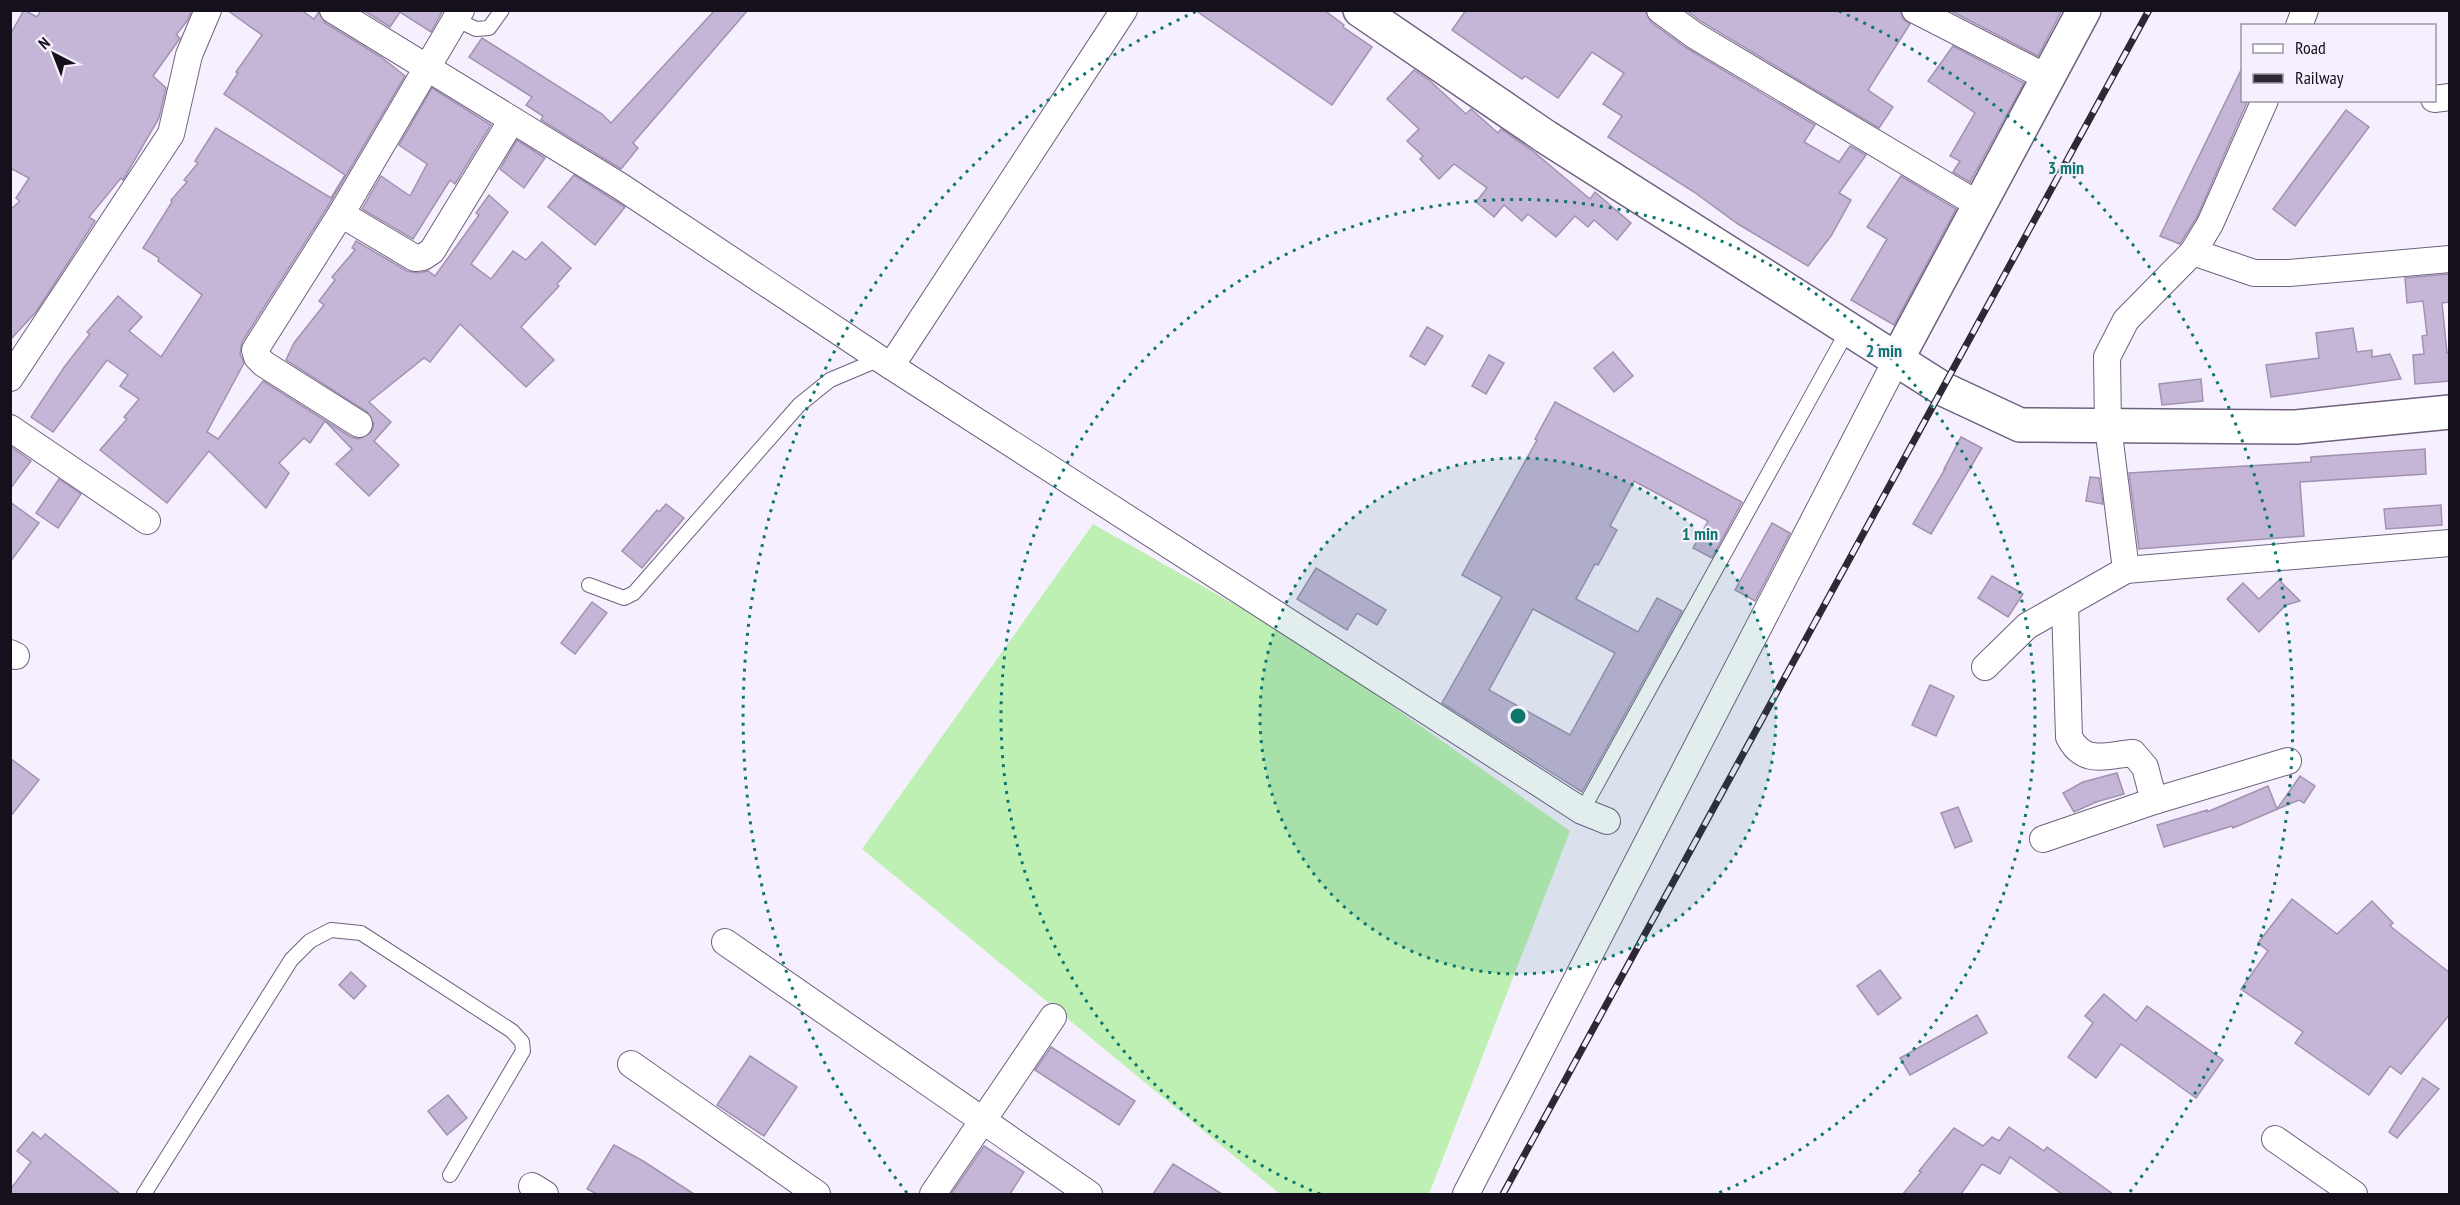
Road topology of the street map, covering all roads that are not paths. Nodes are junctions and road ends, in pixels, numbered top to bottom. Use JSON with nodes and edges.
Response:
{"nodes":[{"id":1,"x":208,"y":10,"type":"edge"},
{"id":2,"x":333,"y":10,"type":"edge"},
{"id":3,"x":502,"y":10,"type":"edge"},
{"id":4,"x":1124,"y":10,"type":"edge"},
{"id":5,"x":1360,"y":10,"type":"edge"},
{"id":6,"x":1660,"y":10,"type":"edge"},
{"id":7,"x":1915,"y":10,"type":"edge"},
{"id":8,"x":2084,"y":10,"type":"edge"},
{"id":9,"x":2306,"y":10,"type":"edge"},
{"id":10,"x":458,"y":15,"type":"edge"},
{"id":11,"x":2300,"y":24,"type":"edge"},
{"id":12,"x":427,"y":67,"type":"junction"},
{"id":13,"x":2048,"y":78,"type":"junction"},
{"id":14,"x":2264,"y":102,"type":"edge"},
{"id":15,"x":512,"y":120,"type":"junction"},
{"id":16,"x":1979,"y":205,"type":"junction"},
{"id":17,"x":342,"y":214,"type":"junction"},
{"id":18,"x":2193,"y":252,"type":"junction"},
{"id":19,"x":2450,"y":259,"type":"edge"},
{"id":20,"x":1849,"y":328,"type":"junction"},
{"id":21,"x":1897,"y":358,"type":"junction"},
{"id":22,"x":886,"y":363,"type":"junction"},
{"id":23,"x":10,"y":378,"type":"edge"},
{"id":24,"x":2450,"y":412,"type":"edge"},
{"id":25,"x":359,"y":424,"type":"dead end"},
{"id":26,"x":2108,"y":426,"type":"junction"},
{"id":27,"x":10,"y":428,"type":"edge"},
{"id":28,"x":147,"y":521,"type":"dead end"},
{"id":29,"x":2450,"y":543,"type":"edge"},
{"id":30,"x":2126,"y":570,"type":"junction"},
{"id":31,"x":589,"y":585,"type":"dead end"},
{"id":32,"x":2065,"y":605,"type":"junction"},
{"id":33,"x":1985,"y":667,"type":"dead end"},
{"id":34,"x":2288,"y":761,"type":"dead end"},
{"id":35,"x":2154,"y":801,"type":"junction"},
{"id":36,"x":1582,"y":812,"type":"junction"},
{"id":37,"x":1607,"y":821,"type":"dead end"},
{"id":38,"x":2043,"y":839,"type":"dead end"},
{"id":39,"x":725,"y":942,"type":"dead end"},
{"id":40,"x":1053,"y":1017,"type":"dead end"},
{"id":41,"x":631,"y":1064,"type":"dead end"},
{"id":42,"x":982,"y":1122,"type":"junction"},
{"id":43,"x":2276,"y":1139,"type":"dead end"},
{"id":44,"x":450,"y":1175,"type":"dead end"},
{"id":45,"x":144,"y":1194,"type":"edge"},
{"id":46,"x":817,"y":1194,"type":"edge"},
{"id":47,"x":933,"y":1194,"type":"edge"},
{"id":48,"x":1089,"y":1194,"type":"edge"},
{"id":49,"x":1466,"y":1194,"type":"edge"},
{"id":50,"x":2354,"y":1194,"type":"edge"}],
"edges":[{"from":1,"to":23,"type":"street"},
{"from":2,"to":12,"type":"street"},
{"from":3,"to":10,"type":"lane"},
{"from":4,"to":22,"type":"street"},
{"from":5,"to":20,"type":"street"},
{"from":6,"to":16,"type":"street"},
{"from":7,"to":13,"type":"street"},
{"from":8,"to":13,"type":"street"},
{"from":9,"to":11,"type":"street"},
{"from":10,"to":12,"type":"street"},
{"from":12,"to":15,"type":"street"},
{"from":12,"to":17,"type":"street"},
{"from":13,"to":16,"type":"street"},
{"from":14,"to":18,"type":"street"},
{"from":15,"to":17,"type":"street"},
{"from":15,"to":22,"type":"street"},
{"from":16,"to":21,"type":"street"},
{"from":17,"to":25,"type":"street"},
{"from":18,"to":19,"type":"street"},
{"from":18,"to":26,"type":"street"},
{"from":20,"to":21,"type":"street"},
{"from":20,"to":36,"type":"lane"},
{"from":21,"to":26,"type":"street"},
{"from":21,"to":49,"type":"street"},
{"from":22,"to":31,"type":"lane"},
{"from":22,"to":36,"type":"street"},
{"from":24,"to":26,"type":"street"},
{"from":26,"to":30,"type":"street"},
{"from":27,"to":28,"type":"street"},
{"from":29,"to":30,"type":"street"},
{"from":30,"to":32,"type":"street"},
{"from":32,"to":33,"type":"street"},
{"from":32,"to":35,"type":"street"},
{"from":34,"to":35,"type":"street"},
{"from":35,"to":38,"type":"street"},
{"from":36,"to":37,"type":"street"},
{"from":39,"to":42,"type":"street"},
{"from":40,"to":42,"type":"street"},
{"from":41,"to":46,"type":"street"},
{"from":42,"to":47,"type":"street"},
{"from":42,"to":48,"type":"street"},
{"from":43,"to":50,"type":"street"},
{"from":44,"to":45,"type":"lane"}]}
